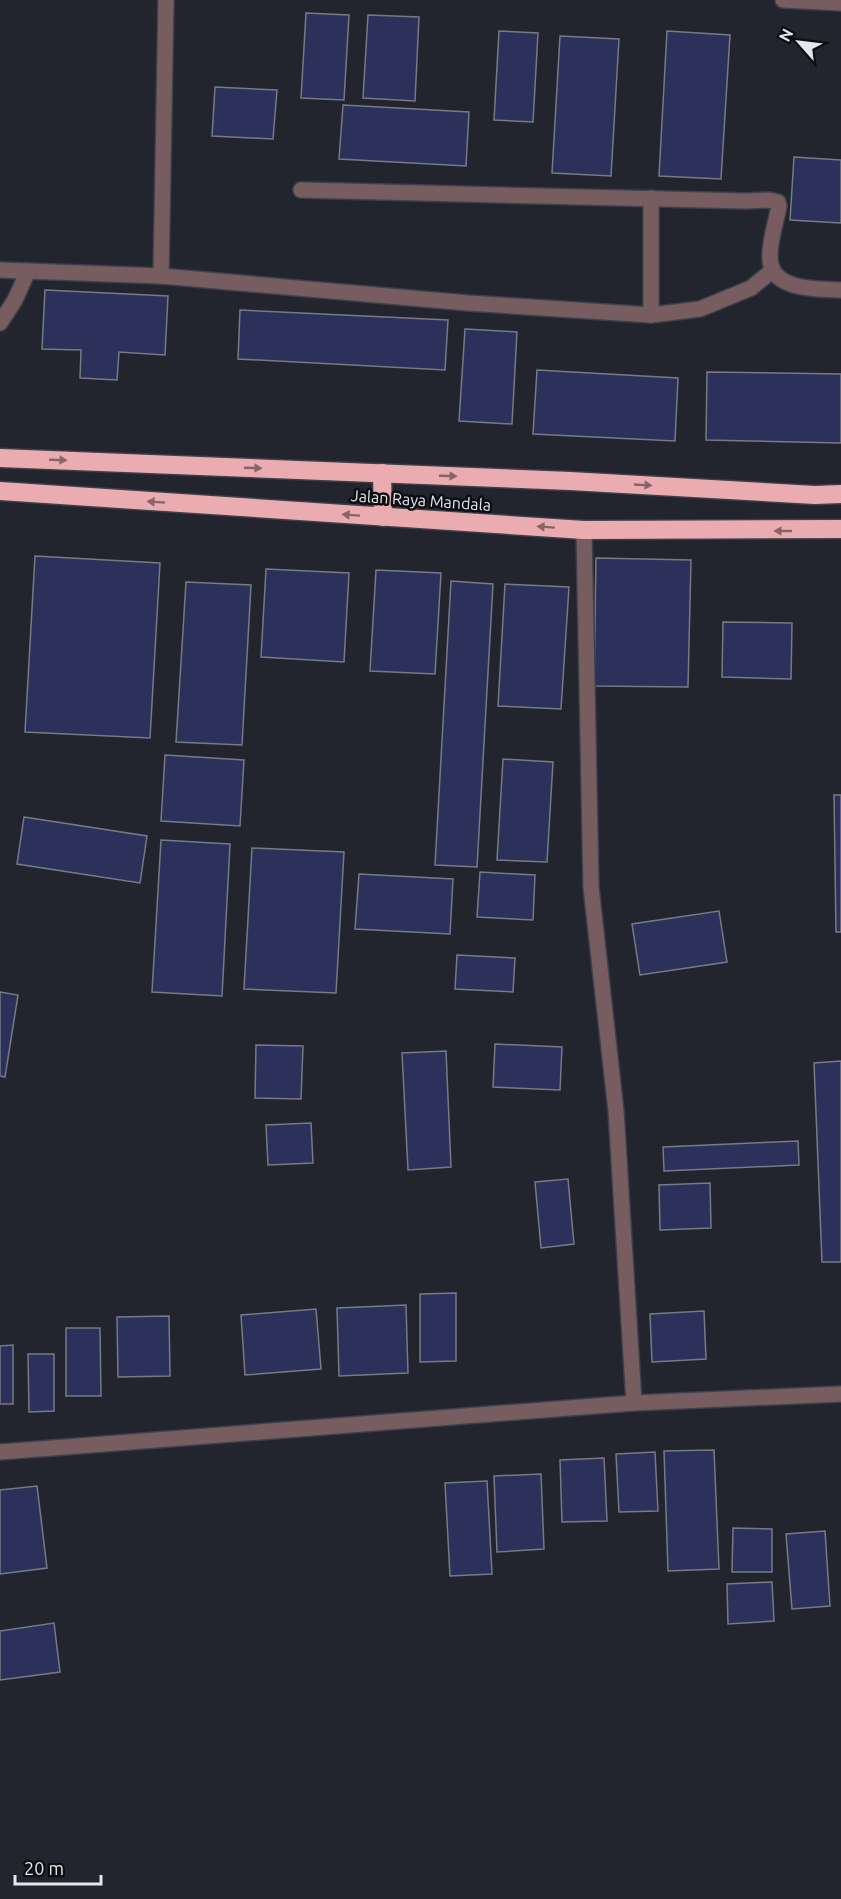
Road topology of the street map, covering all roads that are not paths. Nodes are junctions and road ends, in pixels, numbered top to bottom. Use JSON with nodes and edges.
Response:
{"nodes":[{"id":1,"x":166,"y":0,"type":"edge"},
{"id":2,"x":783,"y":0,"type":"edge"},
{"id":3,"x":841,"y":3,"type":"edge"},
{"id":4,"x":302,"y":190,"type":"dead end"},
{"id":5,"x":651,"y":198,"type":"junction"},
{"id":6,"x":0,"y":270,"type":"edge"},
{"id":7,"x":773,"y":270,"type":"junction"},
{"id":8,"x":28,"y":272,"type":"junction"},
{"id":9,"x":161,"y":276,"type":"junction"},
{"id":10,"x":841,"y":290,"type":"edge"},
{"id":11,"x":651,"y":315,"type":"junction"},
{"id":12,"x":0,"y":323,"type":"edge"},
{"id":13,"x":0,"y":458,"type":"edge"},
{"id":14,"x":382,"y":473,"type":"junction"},
{"id":15,"x":0,"y":491,"type":"edge"},
{"id":16,"x":841,"y":494,"type":"edge"},
{"id":17,"x":383,"y":517,"type":"junction"},
{"id":18,"x":841,"y":529,"type":"edge"},
{"id":19,"x":584,"y":530,"type":"junction"},
{"id":20,"x":841,"y":1394,"type":"edge"},
{"id":21,"x":634,"y":1403,"type":"junction"},
{"id":22,"x":0,"y":1452,"type":"edge"}],
"edges":[{"from":1,"to":9,"type":"street"},
{"from":2,"to":3,"type":"street"},
{"from":4,"to":5,"type":"street"},
{"from":5,"to":7,"type":"street"},
{"from":5,"to":11,"type":"street"},
{"from":6,"to":8,"type":"street"},
{"from":7,"to":10,"type":"street"},
{"from":7,"to":11,"type":"street"},
{"from":8,"to":9,"type":"street"},
{"from":8,"to":12,"type":"street"},
{"from":9,"to":11,"type":"street"},
{"from":13,"to":14,"type":"highway","name":"Jalan Raya Mandala","one_way":true},
{"from":14,"to":16,"type":"highway","name":"Jalan Raya Mandala","one_way":true},
{"from":14,"to":17,"type":"highway"},
{"from":17,"to":15,"type":"highway","name":"Jalan Raya Mandala","one_way":true},
{"from":19,"to":17,"type":"highway","name":"Jalan Raya Mandala","one_way":true},
{"from":18,"to":19,"type":"highway","name":"Jalan Raya Mandala","one_way":true},
{"from":19,"to":21,"type":"street"},
{"from":20,"to":21,"type":"street"},
{"from":21,"to":22,"type":"street"}]}
